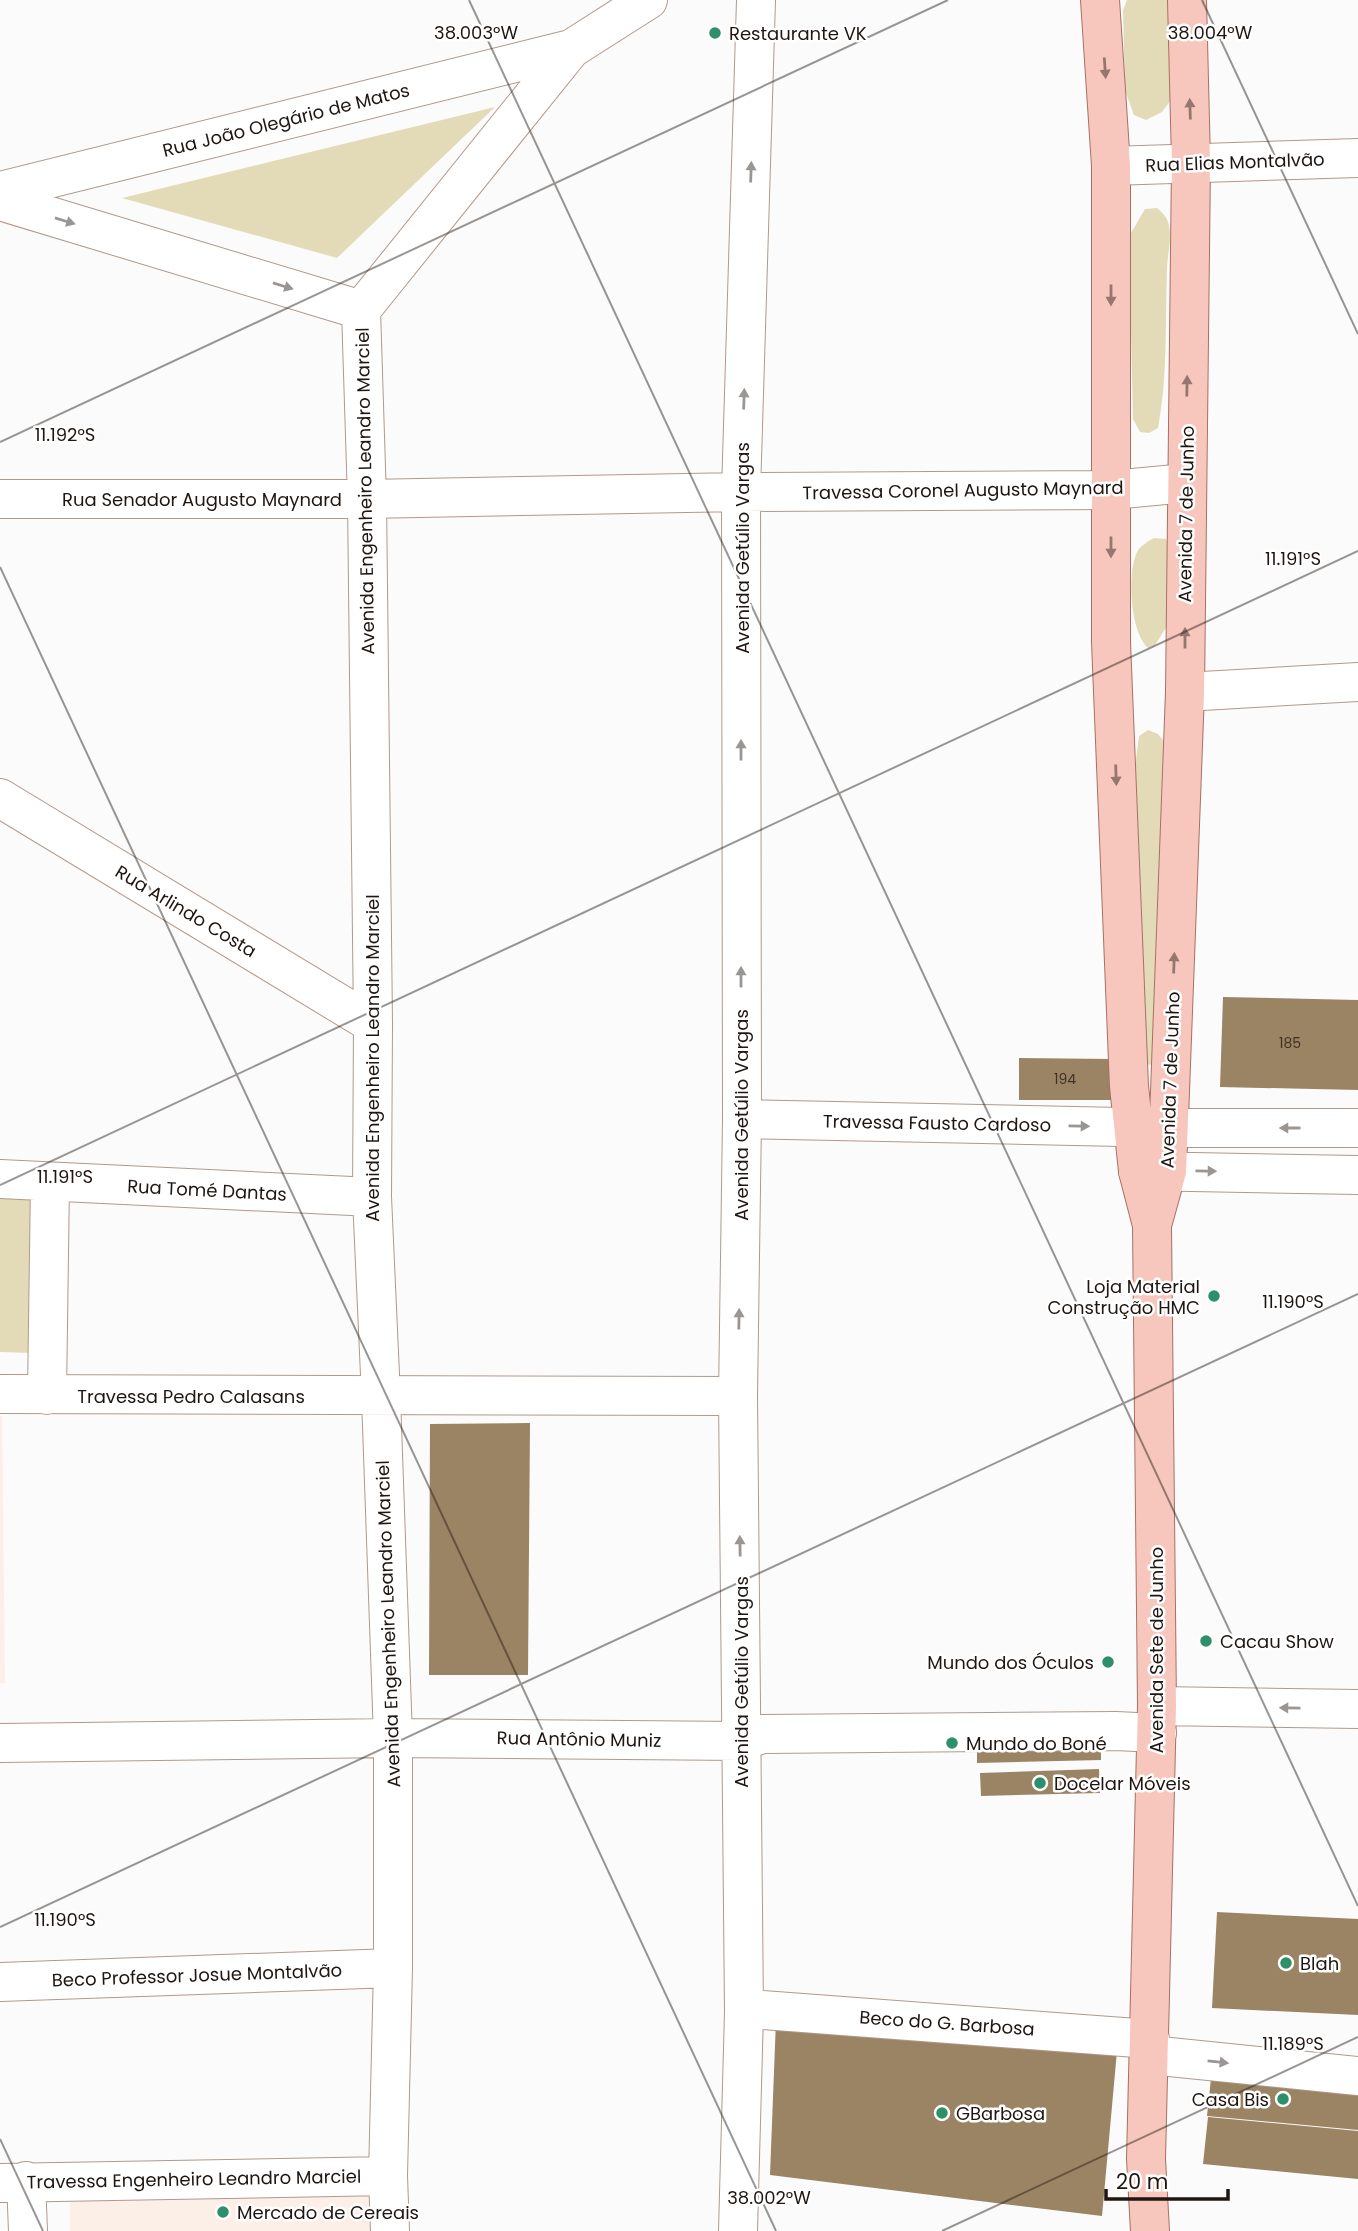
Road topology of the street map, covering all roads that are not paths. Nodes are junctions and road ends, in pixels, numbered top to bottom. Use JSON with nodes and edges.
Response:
{"nodes":[{"id":1,"x":647,"y":0,"type":"edge"},
{"id":2,"x":756,"y":0,"type":"edge"},
{"id":3,"x":1100,"y":0,"type":"edge"},
{"id":4,"x":1187,"y":0,"type":"edge"},
{"id":5,"x":571,"y":49,"type":"junction"},
{"id":6,"x":1358,"y":158,"type":"edge"},
{"id":7,"x":1191,"y":162,"type":"junction"},
{"id":8,"x":1111,"y":166,"type":"junction"},
{"id":9,"x":0,"y":191,"type":"edge"},
{"id":10,"x":0,"y":201,"type":"edge"},
{"id":11,"x":361,"y":310,"type":"junction"},
{"id":12,"x":1186,"y":483,"type":"junction"},
{"id":13,"x":1112,"y":489,"type":"junction"},
{"id":14,"x":741,"y":492,"type":"junction"},
{"id":15,"x":0,"y":499,"type":"edge"},
{"id":16,"x":367,"y":499,"type":"junction"},
{"id":17,"x":1358,"y":682,"type":"edge"},
{"id":18,"x":1185,"y":692,"type":"junction"},
{"id":19,"x":0,"y":798,"type":"edge"},
{"id":20,"x":373,"y":1024,"type":"junction"},
{"id":21,"x":741,"y":1119,"type":"junction"},
{"id":22,"x":1150,"y":1127,"type":"junction"},
{"id":23,"x":1358,"y":1128,"type":"edge"},
{"id":24,"x":1153,"y":1171,"type":"junction"},
{"id":25,"x":1358,"y":1175,"type":"edge"},
{"id":26,"x":0,"y":1179,"type":"edge"},
{"id":27,"x":50,"y":1182,"type":"junction"},
{"id":28,"x":372,"y":1197,"type":"junction"},
{"id":29,"x":1152,"y":1225,"type":"joint"},
{"id":30,"x":0,"y":1394,"type":"edge"},
{"id":31,"x":47,"y":1395,"type":"junction"},
{"id":32,"x":738,"y":1396,"type":"junction"},
{"id":33,"x":381,"y":1397,"type":"junction"},
{"id":34,"x":1358,"y":1709,"type":"edge"},
{"id":35,"x":1157,"y":1719,"type":"junction"},
{"id":36,"x":741,"y":1726,"type":"junction"},
{"id":37,"x":393,"y":1738,"type":"junction"},
{"id":38,"x":0,"y":1744,"type":"edge"},
{"id":39,"x":393,"y":1968,"type":"junction"},
{"id":40,"x":0,"y":1982,"type":"edge"},
{"id":41,"x":744,"y":2012,"type":"junction"},
{"id":42,"x":1150,"y":2047,"type":"junction"},
{"id":43,"x":1358,"y":2076,"type":"edge"},
{"id":44,"x":1146,"y":2159,"type":"junction"},
{"id":45,"x":388,"y":2176,"type":"junction"},
{"id":46,"x":13,"y":2182,"type":"edge"},
{"id":47,"x":28,"y":2231,"type":"edge"},
{"id":48,"x":390,"y":2231,"type":"edge"},
{"id":49,"x":738,"y":2231,"type":"edge"},
{"id":50,"x":1129,"y":2231,"type":"edge"},
{"id":51,"x":1150,"y":2231,"type":"edge"}],
"edges":[{"from":1,"to":5,"type":"street","name":"Avenida Engenheiro Leandro Marciel"},
{"from":14,"to":2,"type":"street","name":"Avenida Getúlio Vargas","one_way":true},
{"from":3,"to":8,"type":"main road","name":"Avenida 7 de Junho","one_way":true},
{"from":7,"to":4,"type":"main road","name":"Avenida 7 de Junho","one_way":true},
{"from":5,"to":9,"type":"street","name":"Rua João Olegário de Matos"},
{"from":5,"to":11,"type":"street","name":"Avenida Engenheiro Leandro Marciel"},
{"from":6,"to":7,"type":"street","name":"Rua Elias Montalvão"},
{"from":7,"to":8,"type":"street","name":"Rua Elias Montalvão"},
{"from":12,"to":7,"type":"main road","name":"Avenida 7 de Junho","one_way":true},
{"from":8,"to":13,"type":"main road","name":"Avenida 7 de Junho","one_way":true},
{"from":10,"to":11,"type":"street","one_way":true},
{"from":11,"to":16,"type":"street","name":"Avenida Engenheiro Leandro Marciel"},
{"from":12,"to":13,"type":"street","name":"Travessa Coronel Augusto Maynard"},
{"from":18,"to":12,"type":"main road","name":"Avenida 7 de Junho","one_way":true},
{"from":13,"to":14,"type":"street","name":"Travessa Coronel Augusto Maynard"},
{"from":13,"to":22,"type":"main road","name":"Avenida 7 de Junho","one_way":true},
{"from":14,"to":16,"type":"street","name":"Rua Senador Augusto Maynard"},
{"from":21,"to":14,"type":"street","name":"Avenida Getúlio Vargas","one_way":true},
{"from":15,"to":16,"type":"street","name":"Rua Senador Augusto Maynard"},
{"from":16,"to":20,"type":"street","name":"Avenida Engenheiro Leandro Marciel"},
{"from":17,"to":18,"type":"street"},
{"from":22,"to":18,"type":"main road","name":"Avenida 7 de Junho","one_way":true},
{"from":19,"to":20,"type":"street","name":"Rua Arlindo Costa"},
{"from":20,"to":28,"type":"street","name":"Avenida Engenheiro Leandro Marciel"},
{"from":21,"to":22,"type":"street","name":"Travessa Fausto Cardoso","one_way":true},
{"from":32,"to":21,"type":"street","name":"Avenida Getúlio Vargas","one_way":true},
{"from":23,"to":22,"type":"street","name":"Travessa Fausto Cardoso","one_way":true},
{"from":22,"to":24,"type":"main road","name":"Avenida 7 de Junho"},
{"from":24,"to":25,"type":"street","one_way":true},
{"from":24,"to":29,"type":"main road","name":"Avenida 7 de Junho"},
{"from":26,"to":27,"type":"street","name":"Rua Tomé Dantas"},
{"from":27,"to":28,"type":"street","name":"Rua Tomé Dantas"},
{"from":27,"to":31,"type":"street"},
{"from":28,"to":33,"type":"street","name":"Avenida Engenheiro Leandro Marciel"},
{"from":29,"to":35,"type":"main road","name":"Avenida Sete de Junho"},
{"from":30,"to":31,"type":"street","name":"Travessa Pedro Calasans"},
{"from":31,"to":33,"type":"street","name":"Travessa Pedro Calasans"},
{"from":32,"to":33,"type":"street","name":"Travessa Pedro Calasans"},
{"from":36,"to":32,"type":"street","name":"Avenida Getúlio Vargas","one_way":true},
{"from":33,"to":37,"type":"street","name":"Avenida Engenheiro Leandro Marciel"},
{"from":34,"to":35,"type":"street","name":"Rua Antônio Muniz","one_way":true},
{"from":35,"to":36,"type":"street","name":"Rua Antônio Muniz"},
{"from":35,"to":42,"type":"main road","name":"Avenida Sete de Junho"},
{"from":36,"to":37,"type":"street","name":"Rua Antônio Muniz"},
{"from":36,"to":41,"type":"street","name":"Avenida Getúlio Vargas"},
{"from":37,"to":38,"type":"street","name":"Rua Antônio Muniz"},
{"from":37,"to":39,"type":"street","name":"Avenida Engenheiro Leandro Marciel"},
{"from":39,"to":40,"type":"street","name":"Beco Professor Josue Montalvão"},
{"from":39,"to":45,"type":"street","name":"Avenida Engenheiro Leandro Marciel"},
{"from":41,"to":42,"type":"street","name":"Beco do G. Barbosa"},
{"from":41,"to":49,"type":"street","name":"Avenida Getúlio Vargas"},
{"from":42,"to":43,"type":"street","name":"Beco do G. Barbosa","one_way":true},
{"from":42,"to":44,"type":"main road","name":"Avenida Sete de Junho"},
{"from":44,"to":50,"type":"main road","name":"Avenida Sete de Junho"},
{"from":44,"to":51,"type":"main road","name":"Avenida Sete de Junho"},
{"from":45,"to":46,"type":"street","name":"Travessa Engenheiro Leandro Marciel"},
{"from":45,"to":48,"type":"street","name":"Avenida Engenheiro Leandro Marciel"},
{"from":46,"to":47,"type":"street"}]}
